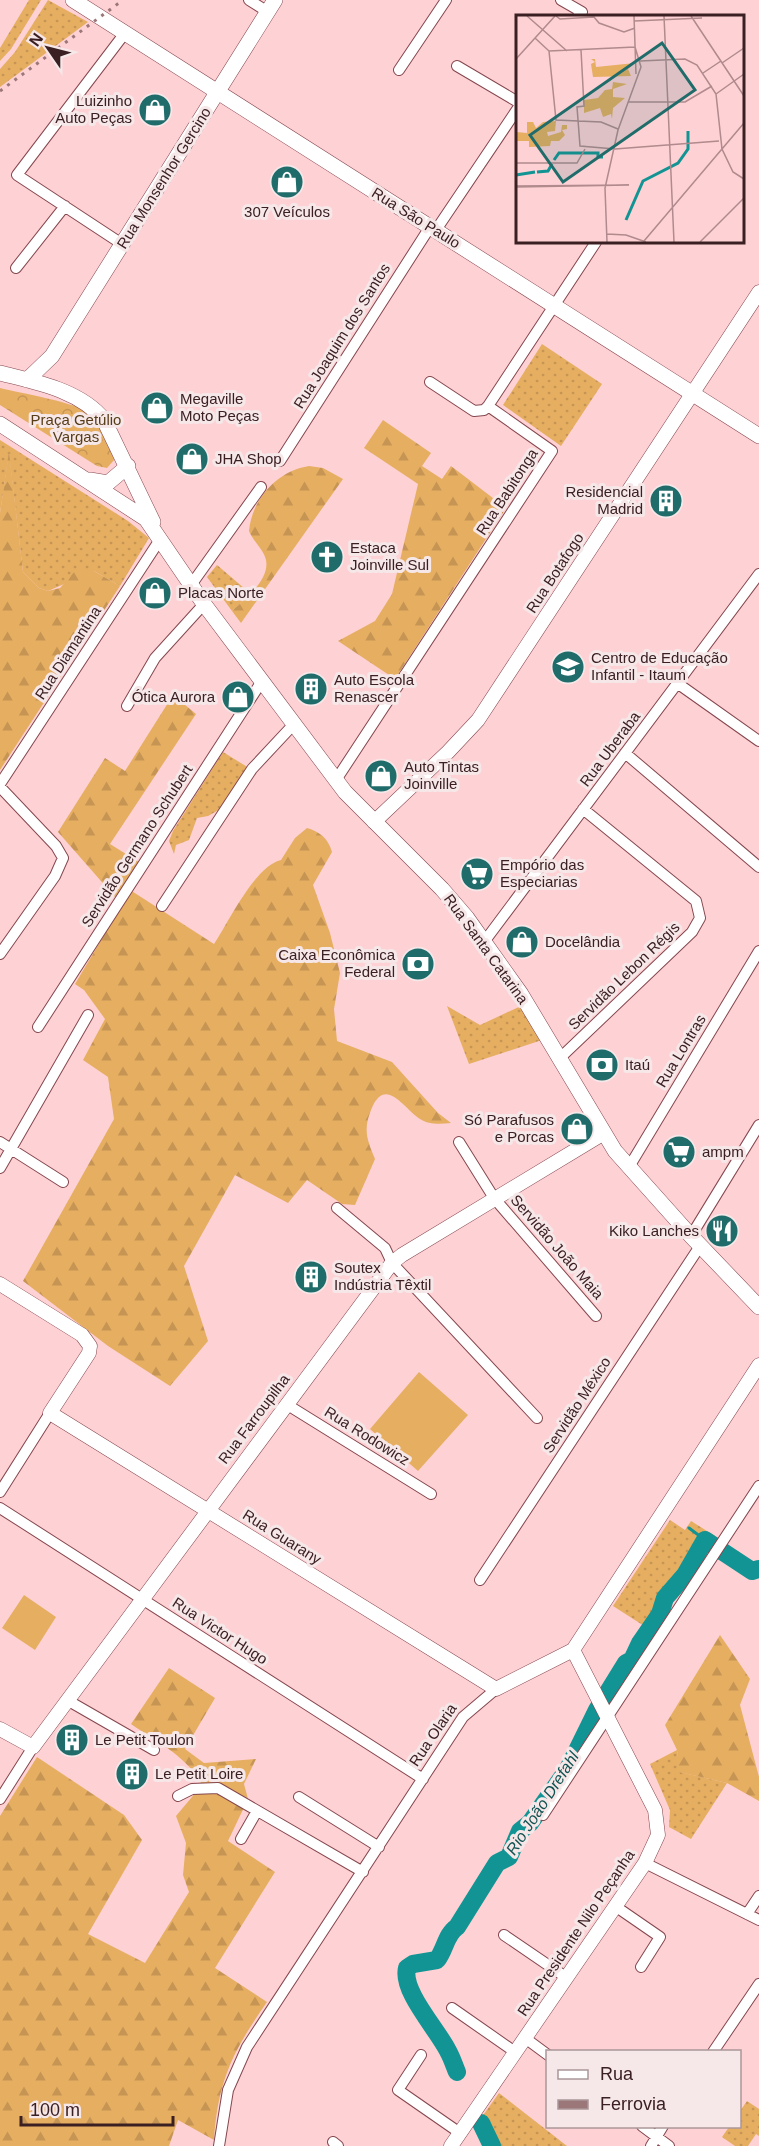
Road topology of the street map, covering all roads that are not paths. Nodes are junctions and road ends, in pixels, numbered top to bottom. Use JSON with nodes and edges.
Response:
{"nodes":[{"id":1,"x":73,"y":0,"type":"edge"},
{"id":2,"x":249,"y":0,"type":"edge"},
{"id":3,"x":446,"y":0,"type":"edge"},
{"id":4,"x":561,"y":0,"type":"edge"},
{"id":5,"x":272,"y":6,"type":"edge"},
{"id":6,"x":580,"y":14,"type":"edge"},
{"id":7,"x":125,"y":33,"type":"junction"},
{"id":8,"x":457,"y":66,"type":"dead end"},
{"id":9,"x":399,"y":70,"type":"dead end"},
{"id":10,"x":218,"y":92,"type":"junction"},
{"id":11,"x":516,"y":101,"type":"edge"},
{"id":12,"x":516,"y":111,"type":"edge"},
{"id":13,"x":65,"y":206,"type":"junction"},
{"id":14,"x":433,"y":228,"type":"junction"},
{"id":15,"x":595,"y":243,"type":"edge"},
{"id":16,"x":122,"y":244,"type":"junction"},
{"id":17,"x":16,"y":268,"type":"dead end"},
{"id":18,"x":759,"y":292,"type":"edge"},
{"id":19,"x":554,"y":305,"type":"junction"},
{"id":20,"x":52,"y":356,"type":"junction"},
{"id":21,"x":0,"y":373,"type":"edge"},
{"id":22,"x":27,"y":380,"type":"junction"},
{"id":23,"x":430,"y":382,"type":"dead end"},
{"id":24,"x":63,"y":392,"type":"junction"},
{"id":25,"x":692,"y":394,"type":"junction"},
{"id":26,"x":488,"y":406,"type":"junction"},
{"id":27,"x":0,"y":424,"type":"edge"},
{"id":28,"x":759,"y":436,"type":"edge"},
{"id":29,"x":280,"y":461,"type":"dead end"},
{"id":30,"x":128,"y":466,"type":"junction"},
{"id":31,"x":88,"y":480,"type":"junction"},
{"id":32,"x":261,"y":487,"type":"dead end"},
{"id":33,"x":160,"y":538,"type":"junction"},
{"id":34,"x":759,"y":574,"type":"edge"},
{"id":35,"x":191,"y":585,"type":"junction"},
{"id":36,"x":204,"y":604,"type":"junction"},
{"id":37,"x":262,"y":681,"type":"junction"},
{"id":38,"x":677,"y":683,"type":"junction"},
{"id":39,"x":127,"y":706,"type":"dead end"},
{"id":40,"x":294,"y":724,"type":"junction"},
{"id":41,"x":759,"y":741,"type":"edge"},
{"id":42,"x":625,"y":753,"type":"junction"},
{"id":43,"x":336,"y":780,"type":"junction"},
{"id":44,"x":0,"y":786,"type":"edge"},
{"id":45,"x":584,"y":809,"type":"junction"},
{"id":46,"x":374,"y":822,"type":"junction"},
{"id":47,"x":759,"y":867,"type":"edge"},
{"id":48,"x":162,"y":906,"type":"dead end"},
{"id":49,"x":484,"y":942,"type":"junction"},
{"id":50,"x":759,"y":951,"type":"edge"},
{"id":51,"x":0,"y":954,"type":"edge"},
{"id":52,"x":88,"y":1016,"type":"dead end"},
{"id":53,"x":38,"y":1027,"type":"dead end"},
{"id":54,"x":560,"y":1058,"type":"junction"},
{"id":55,"x":759,"y":1125,"type":"edge"},
{"id":56,"x":604,"y":1133,"type":"junction"},
{"id":57,"x":0,"y":1142,"type":"edge"},
{"id":58,"x":459,"y":1142,"type":"dead end"},
{"id":59,"x":11,"y":1149,"type":"junction"},
{"id":60,"x":629,"y":1167,"type":"junction"},
{"id":61,"x":0,"y":1168,"type":"edge"},
{"id":62,"x":63,"y":1182,"type":"dead end"},
{"id":63,"x":494,"y":1198,"type":"junction"},
{"id":64,"x":337,"y":1208,"type":"dead end"},
{"id":65,"x":695,"y":1241,"type":"junction"},
{"id":66,"x":392,"y":1263,"type":"junction"},
{"id":67,"x":0,"y":1284,"type":"edge"},
{"id":68,"x":758,"y":1304,"type":"edge"},
{"id":69,"x":596,"y":1316,"type":"dead end"},
{"id":70,"x":759,"y":1365,"type":"edge"},
{"id":71,"x":286,"y":1404,"type":"junction"},
{"id":72,"x":50,"y":1413,"type":"junction"},
{"id":73,"x":537,"y":1418,"type":"dead end"},
{"id":74,"x":759,"y":1486,"type":"edge"},
{"id":75,"x":0,"y":1492,"type":"edge"},
{"id":76,"x":431,"y":1494,"type":"dead end"},
{"id":77,"x":0,"y":1508,"type":"edge"},
{"id":78,"x":207,"y":1510,"type":"junction"},
{"id":79,"x":480,"y":1580,"type":"dead end"},
{"id":80,"x":142,"y":1599,"type":"junction"},
{"id":81,"x":573,"y":1650,"type":"junction"},
{"id":82,"x":496,"y":1689,"type":"junction"},
{"id":83,"x":67,"y":1701,"type":"junction"},
{"id":84,"x":603,"y":1707,"type":"junction"},
{"id":85,"x":0,"y":1729,"type":"edge"},
{"id":86,"x":33,"y":1747,"type":"junction"},
{"id":87,"x":153,"y":1750,"type":"dead end"},
{"id":88,"x":423,"y":1779,"type":"junction"},
{"id":89,"x":178,"y":1796,"type":"dead end"},
{"id":90,"x":299,"y":1797,"type":"dead end"},
{"id":91,"x":0,"y":1799,"type":"edge"},
{"id":92,"x":257,"y":1811,"type":"junction"},
{"id":93,"x":543,"y":1815,"type":"dead end"},
{"id":94,"x":241,"y":1839,"type":"dead end"},
{"id":95,"x":379,"y":1847,"type":"junction"},
{"id":96,"x":645,"y":1863,"type":"junction"},
{"id":97,"x":363,"y":1872,"type":"junction"},
{"id":98,"x":759,"y":1896,"type":"edge"},
{"id":99,"x":615,"y":1906,"type":"junction"},
{"id":100,"x":747,"y":1914,"type":"junction"},
{"id":101,"x":759,"y":1920,"type":"edge"},
{"id":102,"x":504,"y":1935,"type":"dead end"},
{"id":103,"x":640,"y":1967,"type":"dead end"},
{"id":104,"x":567,"y":1978,"type":"junction"},
{"id":105,"x":759,"y":1984,"type":"edge"},
{"id":106,"x":452,"y":2008,"type":"dead end"},
{"id":107,"x":525,"y":2038,"type":"junction"},
{"id":108,"x":714,"y":2050,"type":"edge"},
{"id":109,"x":515,"y":2052,"type":"junction"},
{"id":110,"x":546,"y":2054,"type":"edge"},
{"id":111,"x":421,"y":2055,"type":"dead end"},
{"id":112,"x":643,"y":2128,"type":"edge"},
{"id":113,"x":662,"y":2128,"type":"edge"},
{"id":114,"x":460,"y":2133,"type":"junction"},
{"id":115,"x":653,"y":2141,"type":"edge"},
{"id":116,"x":219,"y":2146,"type":"edge"},
{"id":117,"x":451,"y":2146,"type":"edge"},
{"id":118,"x":669,"y":2146,"type":"edge"}],
"edges":[{"from":1,"to":7,"type":"main road","name":"Rua São Paulo"},
{"from":2,"to":5,"type":"street"},
{"from":3,"to":9,"type":"street"},
{"from":4,"to":6,"type":"street"},
{"from":5,"to":10,"type":"main road","name":"Rua Monsenhor Gercino"},
{"from":7,"to":10,"type":"main road","name":"Rua São Paulo"},
{"from":7,"to":13,"type":"street"},
{"from":8,"to":11,"type":"street"},
{"from":10,"to":14,"type":"main road","name":"Rua São Paulo"},
{"from":10,"to":16,"type":"main road","name":"Rua Monsenhor Gercino"},
{"from":12,"to":14,"type":"street","name":"Rua Joaquim dos Santos"},
{"from":13,"to":16,"type":"street"},
{"from":13,"to":17,"type":"street"},
{"from":14,"to":19,"type":"main road","name":"Rua São Paulo"},
{"from":14,"to":29,"type":"street","name":"Rua Joaquim dos Santos"},
{"from":15,"to":19,"type":"street"},
{"from":16,"to":20,"type":"main road","name":"Rua Monsenhor Gercino"},
{"from":18,"to":25,"type":"street","name":"Rua Botafogo"},
{"from":19,"to":25,"type":"main road","name":"Rua São Paulo"},
{"from":19,"to":26,"type":"street"},
{"from":20,"to":22,"type":"main road","name":"Rua Monsenhor Gercino"},
{"from":20,"to":24,"type":"main road"},
{"from":21,"to":22,"type":"main road","name":"Rua Santa Catarina"},
{"from":22,"to":24,"type":"main road","name":"Rua Santa Catarina"},
{"from":23,"to":26,"type":"street"},
{"from":24,"to":30,"type":"main road","name":"Rua Santa Catarina"},
{"from":25,"to":28,"type":"main road","name":"Rua São Paulo"},
{"from":25,"to":46,"type":"street","name":"Rua Botafogo"},
{"from":26,"to":43,"type":"street","name":"Rua Babitonga"},
{"from":27,"to":31,"type":"main road","name":"Rua Santa Catarina"},
{"from":30,"to":31,"type":"main road"},
{"from":30,"to":33,"type":"main road","name":"Rua Santa Catarina"},
{"from":31,"to":33,"type":"main road","name":"Rua Santa Catarina"},
{"from":32,"to":35,"type":"street"},
{"from":33,"to":35,"type":"main road","name":"Rua Santa Catarina"},
{"from":33,"to":44,"type":"street","name":"Rua Diamantina"},
{"from":34,"to":38,"type":"street","name":"Rua Uberaba"},
{"from":35,"to":36,"type":"main road","name":"Rua Santa Catarina"},
{"from":36,"to":37,"type":"main road","name":"Rua Santa Catarina"},
{"from":36,"to":39,"type":"street"},
{"from":37,"to":40,"type":"main road","name":"Rua Santa Catarina"},
{"from":37,"to":53,"type":"street","name":"Servidão Germano Schubert"},
{"from":38,"to":41,"type":"street"},
{"from":38,"to":42,"type":"street","name":"Rua Uberaba"},
{"from":40,"to":43,"type":"main road","name":"Rua Santa Catarina"},
{"from":40,"to":48,"type":"street"},
{"from":42,"to":45,"type":"street","name":"Rua Uberaba"},
{"from":42,"to":47,"type":"street"},
{"from":43,"to":46,"type":"main road","name":"Rua Santa Catarina"},
{"from":44,"to":51,"type":"street"},
{"from":45,"to":49,"type":"street","name":"Rua Uberaba"},
{"from":45,"to":54,"type":"street","name":"Servidão Lebon Régis"},
{"from":46,"to":49,"type":"main road","name":"Rua Santa Catarina"},
{"from":49,"to":54,"type":"main road","name":"Rua Santa Catarina"},
{"from":50,"to":60,"type":"street","name":"Rua Lontras"},
{"from":52,"to":59,"type":"street"},
{"from":54,"to":56,"type":"main road","name":"Rua Santa Catarina"},
{"from":55,"to":65,"type":"street","name":"Servidão México"},
{"from":56,"to":60,"type":"main road","name":"Rua Santa Catarina"},
{"from":56,"to":63,"type":"street","name":"Rua Farroupilha"},
{"from":57,"to":59,"type":"street"},
{"from":58,"to":63,"type":"street","name":"Servidão João Maia"},
{"from":59,"to":61,"type":"street"},
{"from":59,"to":62,"type":"street"},
{"from":60,"to":65,"type":"main road","name":"Rua Santa Catarina"},
{"from":63,"to":66,"type":"street","name":"Rua Farroupilha"},
{"from":63,"to":69,"type":"street","name":"Servidão João Maia"},
{"from":64,"to":66,"type":"street"},
{"from":65,"to":68,"type":"main road","name":"Rua Santa Catarina"},
{"from":65,"to":79,"type":"street","name":"Servidão México"},
{"from":66,"to":71,"type":"street","name":"Rua Farroupilha"},
{"from":66,"to":73,"type":"street"},
{"from":67,"to":72,"type":"street"},
{"from":70,"to":81,"type":"street"},
{"from":71,"to":76,"type":"street","name":"Rua Rodowicz"},
{"from":71,"to":78,"type":"street","name":"Rua Farroupilha"},
{"from":72,"to":75,"type":"street"},
{"from":72,"to":78,"type":"street","name":"Rua Guarany"},
{"from":74,"to":84,"type":"street"},
{"from":77,"to":80,"type":"street","name":"Rua Victor Hugo"},
{"from":78,"to":80,"type":"street","name":"Rua Farroupilha"},
{"from":78,"to":82,"type":"street","name":"Rua Guarany"},
{"from":80,"to":83,"type":"street","name":"Rua Farroupilha"},
{"from":80,"to":88,"type":"street","name":"Rua Victor Hugo"},
{"from":81,"to":82,"type":"street","name":"Rua Olaria"},
{"from":81,"to":84,"type":"street","name":"Rua Presidente Nilo Peçanha"},
{"from":82,"to":88,"type":"street","name":"Rua Olaria"},
{"from":83,"to":86,"type":"street","name":"Rua Farroupilha"},
{"from":83,"to":87,"type":"street"},
{"from":84,"to":93,"type":"street"},
{"from":84,"to":96,"type":"street","name":"Rua Presidente Nilo Peçanha"},
{"from":85,"to":86,"type":"street"},
{"from":86,"to":91,"type":"street","name":"Rua Farroupilha"},
{"from":88,"to":95,"type":"street","name":"Rua Olaria"},
{"from":89,"to":92,"type":"street"},
{"from":90,"to":95,"type":"street"},
{"from":92,"to":94,"type":"street"},
{"from":92,"to":97,"type":"street"},
{"from":95,"to":97,"type":"street","name":"Rua Olaria"},
{"from":96,"to":99,"type":"street","name":"Rua Presidente Nilo Peçanha"},
{"from":96,"to":100,"type":"street"},
{"from":97,"to":116,"type":"street","name":"Rua Olaria"},
{"from":98,"to":100,"type":"street"},
{"from":99,"to":103,"type":"street"},
{"from":99,"to":104,"type":"street","name":"Rua Presidente Nilo Peçanha"},
{"from":100,"to":101,"type":"street"},
{"from":102,"to":104,"type":"street"},
{"from":104,"to":107,"type":"street","name":"Rua Presidente Nilo Peçanha"},
{"from":105,"to":108,"type":"street"},
{"from":106,"to":109,"type":"street"},
{"from":107,"to":109,"type":"street","name":"Rua Presidente Nilo Peçanha"},
{"from":107,"to":110,"type":"street"},
{"from":109,"to":114,"type":"street","name":"Rua Presidente Nilo Peçanha"},
{"from":111,"to":114,"type":"street"},
{"from":112,"to":115,"type":"street"},
{"from":113,"to":115,"type":"street"},
{"from":114,"to":117,"type":"street","name":"Rua Presidente Nilo Peçanha"},
{"from":115,"to":118,"type":"street"}]}
